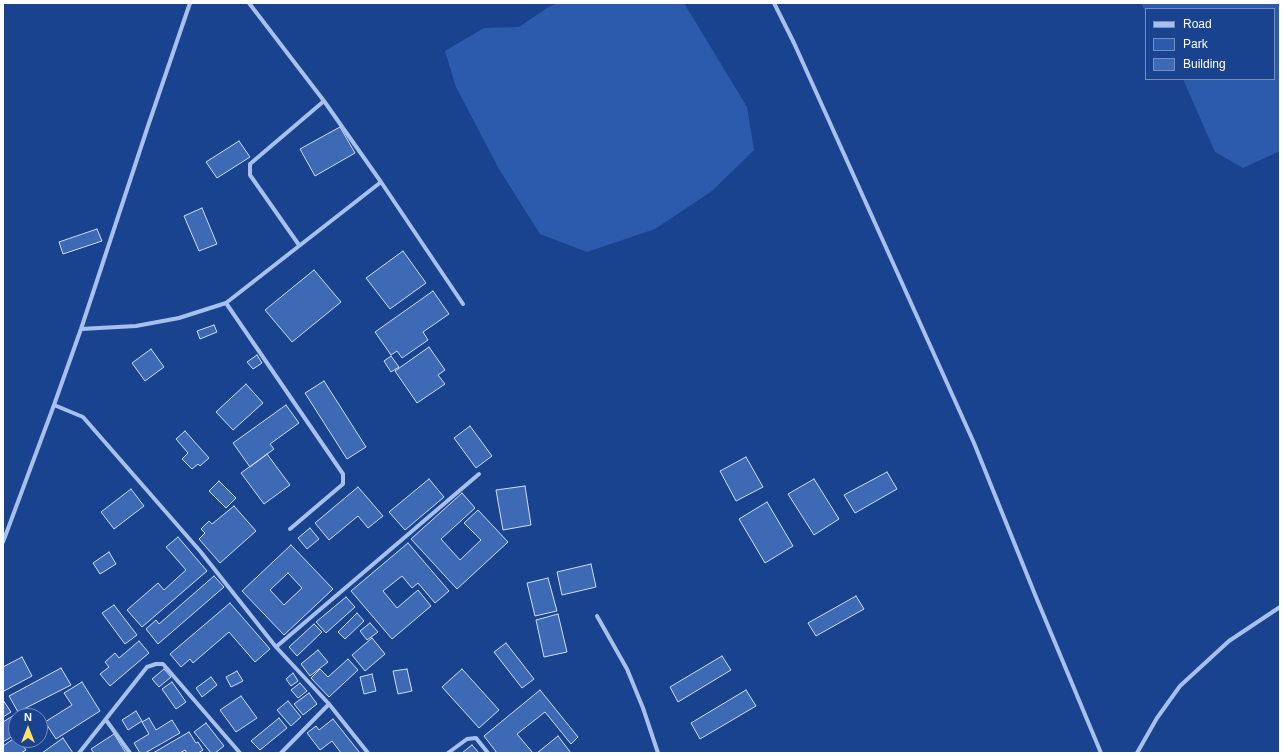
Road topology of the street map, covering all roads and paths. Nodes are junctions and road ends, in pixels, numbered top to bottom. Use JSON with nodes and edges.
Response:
{"nodes":[{"id":1,"x":190,"y":3,"type":"edge"},
{"id":2,"x":249,"y":3,"type":"edge"},
{"id":3,"x":774,"y":3,"type":"edge"},
{"id":4,"x":324,"y":101,"type":"junction"},
{"id":5,"x":381,"y":182,"type":"junction"},
{"id":6,"x":299,"y":245,"type":"junction"},
{"id":7,"x":226,"y":303,"type":"junction"},
{"id":8,"x":464,"y":304,"type":"dead end"},
{"id":9,"x":81,"y":329,"type":"junction"},
{"id":10,"x":54,"y":405,"type":"junction"},
{"id":11,"x":479,"y":474,"type":"dead end"},
{"id":12,"x":290,"y":529,"type":"dead end"},
{"id":13,"x":3,"y":542,"type":"edge"},
{"id":14,"x":1280,"y":607,"type":"edge"},
{"id":15,"x":597,"y":616,"type":"dead end"},
{"id":16,"x":276,"y":647,"type":"junction"},
{"id":17,"x":329,"y":704,"type":"junction"},
{"id":18,"x":106,"y":720,"type":"junction"},
{"id":19,"x":79,"y":753,"type":"edge"},
{"id":20,"x":130,"y":753,"type":"edge"},
{"id":21,"x":240,"y":753,"type":"edge"},
{"id":22,"x":281,"y":753,"type":"edge"},
{"id":23,"x":368,"y":753,"type":"edge"},
{"id":24,"x":448,"y":753,"type":"edge"},
{"id":25,"x":488,"y":753,"type":"edge"},
{"id":26,"x":658,"y":753,"type":"edge"},
{"id":27,"x":1101,"y":753,"type":"edge"},
{"id":28,"x":1137,"y":753,"type":"edge"}],
"edges":[{"from":1,"to":9,"type":"street"},
{"from":2,"to":4,"type":"street"},
{"from":3,"to":27,"type":"street"},
{"from":4,"to":5,"type":"street"},
{"from":4,"to":6,"type":"street"},
{"from":5,"to":6,"type":"street"},
{"from":5,"to":8,"type":"street"},
{"from":6,"to":7,"type":"street"},
{"from":7,"to":9,"type":"street"},
{"from":7,"to":12,"type":"street"},
{"from":9,"to":10,"type":"street"},
{"from":10,"to":13,"type":"street"},
{"from":10,"to":16,"type":"street"},
{"from":11,"to":16,"type":"street"},
{"from":14,"to":28,"type":"street"},
{"from":15,"to":26,"type":"street"},
{"from":16,"to":17,"type":"street"},
{"from":17,"to":22,"type":"street"},
{"from":17,"to":23,"type":"street"},
{"from":18,"to":19,"type":"street"},
{"from":18,"to":20,"type":"street"},
{"from":18,"to":21,"type":"street"},
{"from":24,"to":25,"type":"street"}]}
